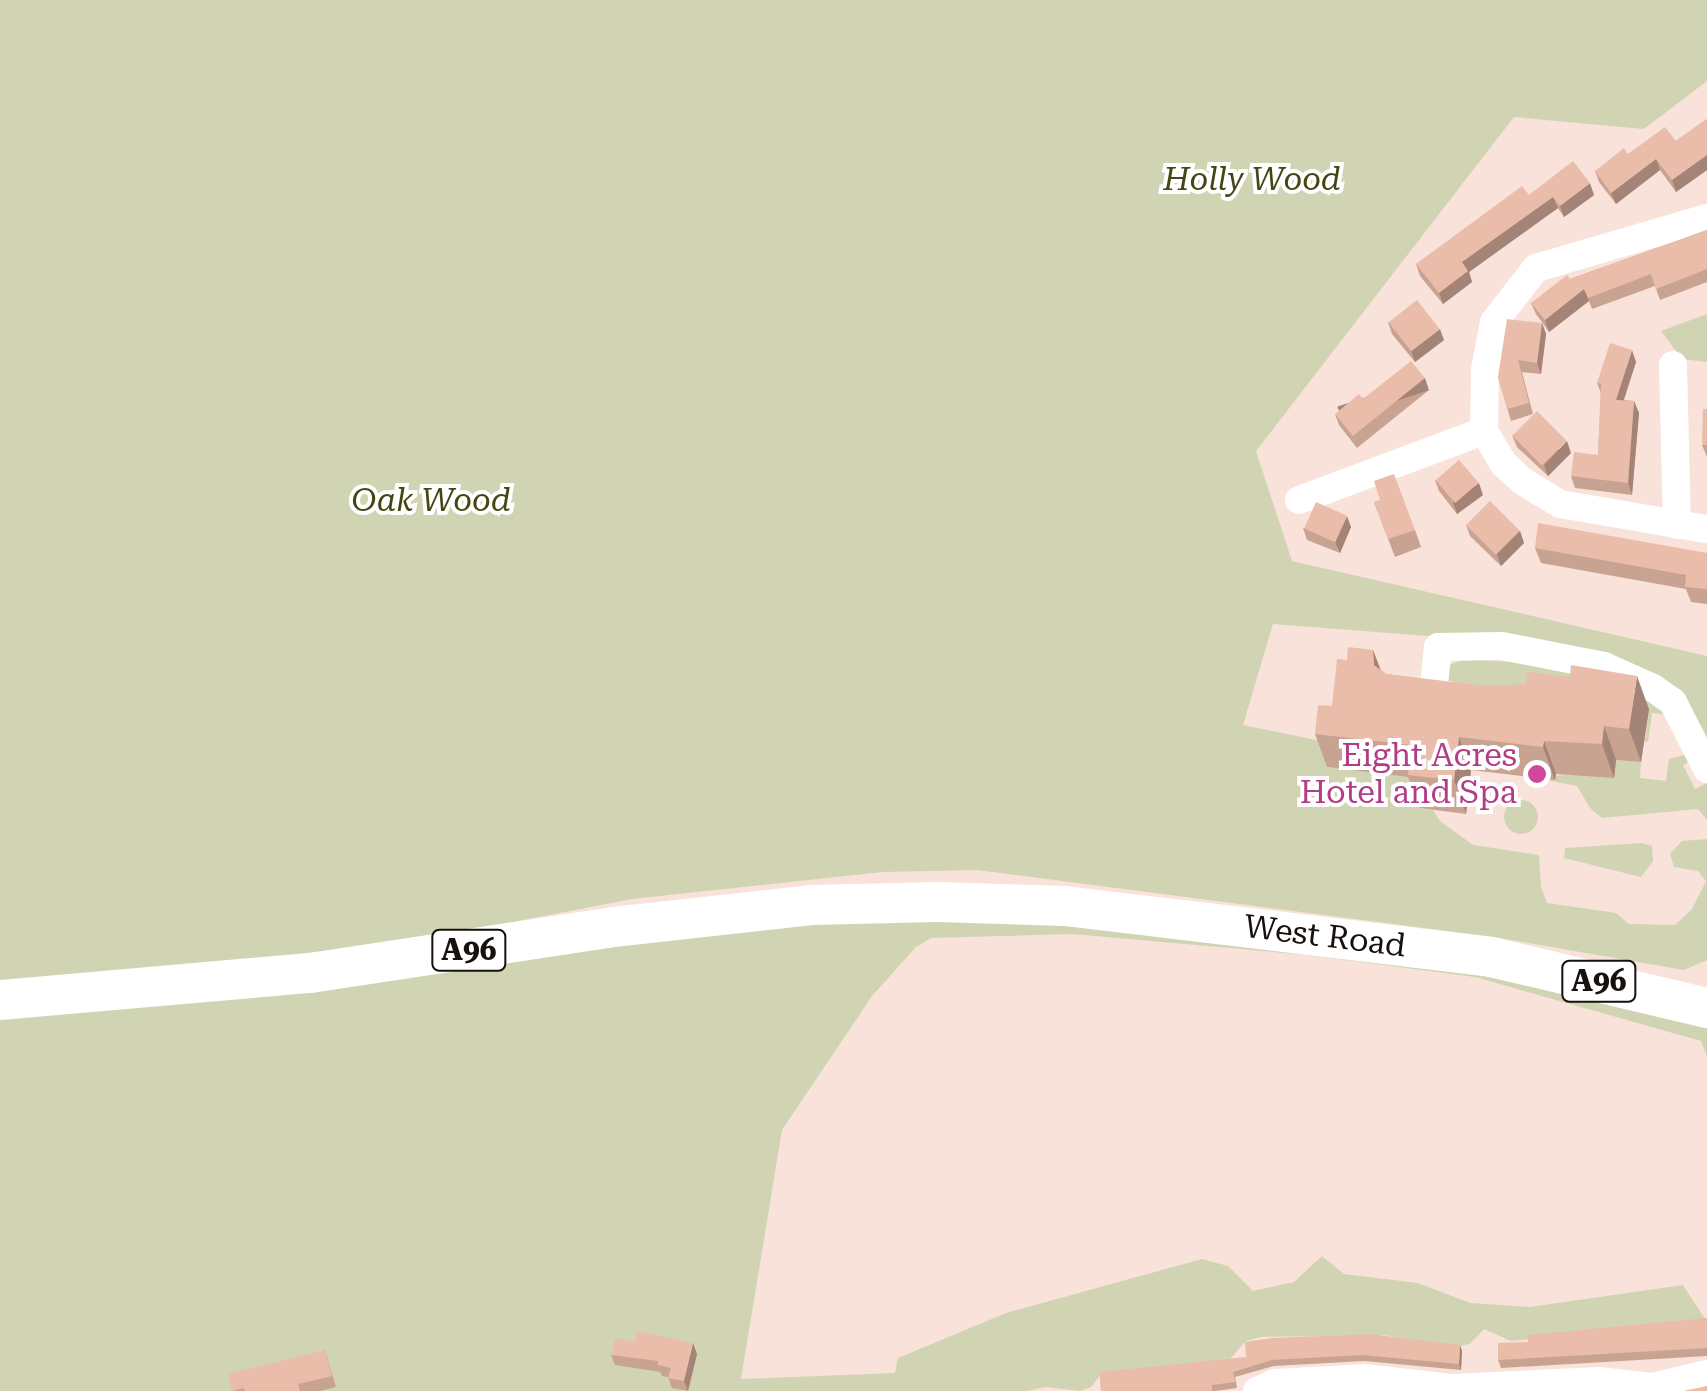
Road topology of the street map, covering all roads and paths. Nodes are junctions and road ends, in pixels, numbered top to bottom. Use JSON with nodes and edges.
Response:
{"nodes":[{"id":1,"x":1707,"y":218,"type":"edge"},
{"id":2,"x":1673,"y":365,"type":"dead end"},
{"id":3,"x":1484,"y":430,"type":"junction"},
{"id":4,"x":1299,"y":500,"type":"dead end"},
{"id":5,"x":1676,"y":525,"type":"junction"},
{"id":6,"x":1707,"y":529,"type":"edge"},
{"id":7,"x":1402,"y":690,"type":"edge"},
{"id":8,"x":1433,"y":693,"type":"junction"},
{"id":9,"x":1484,"y":700,"type":"edge"},
{"id":10,"x":1707,"y":768,"type":"edge"},
{"id":11,"x":0,"y":1000,"type":"edge"},
{"id":12,"x":1707,"y":1008,"type":"edge"},
{"id":13,"x":1707,"y":1374,"type":"edge"},
{"id":14,"x":1410,"y":1388,"type":"edge"},
{"id":15,"x":1643,"y":1389,"type":"edge"},
{"id":16,"x":1258,"y":1390,"type":"edge"}],
"edges":[{"from":1,"to":3,"type":"street"},
{"from":2,"to":5,"type":"street"},
{"from":3,"to":4,"type":"street"},
{"from":3,"to":5,"type":"street"},
{"from":5,"to":6,"type":"street"},
{"from":7,"to":8,"type":"street"},
{"from":8,"to":9,"type":"street"},
{"from":8,"to":10,"type":"street"},
{"from":11,"to":12,"type":"highway","name":"West Road","number":"A96"},
{"from":13,"to":15,"type":"street"},
{"from":14,"to":15,"type":"street"},
{"from":14,"to":16,"type":"street"}]}
